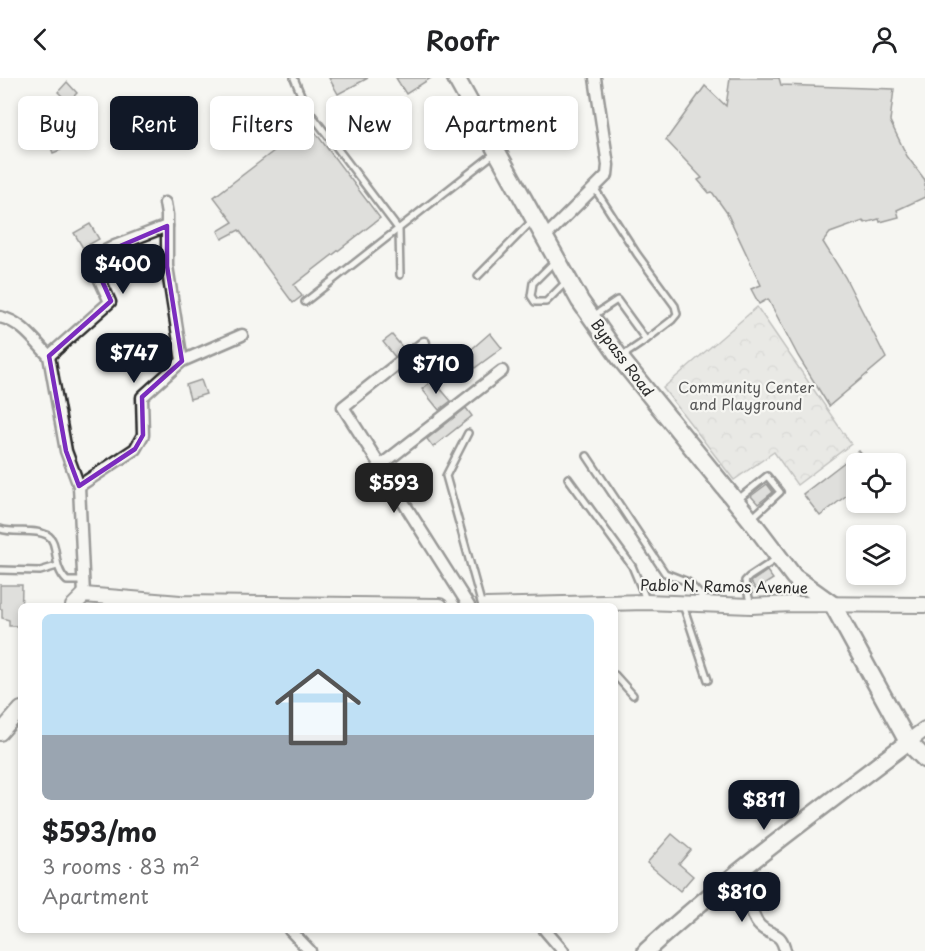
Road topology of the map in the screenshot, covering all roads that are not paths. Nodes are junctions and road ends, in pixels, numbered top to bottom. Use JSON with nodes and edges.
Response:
{"nodes":[{"id":1,"x":294,"y":78,"type":"edge"},
{"id":2,"x":456,"y":78,"type":"edge"},
{"id":3,"x":595,"y":78,"type":"edge"},
{"id":4,"x":301,"y":96,"type":"edge"},
{"id":5,"x":314,"y":118,"type":"edge"},
{"id":6,"x":498,"y":151,"type":"junction"},
{"id":7,"x":595,"y":189,"type":"junction"},
{"id":8,"x":165,"y":202,"type":"dead end"},
{"id":9,"x":534,"y":219,"type":"junction"},
{"id":10,"x":167,"y":226,"type":"junction"},
{"id":11,"x":399,"y":230,"type":"junction"},
{"id":12,"x":544,"y":238,"type":"junction"},
{"id":13,"x":556,"y":260,"type":"junction"},
{"id":14,"x":400,"y":274,"type":"dead end"},
{"id":15,"x":478,"y":276,"type":"dead end"},
{"id":16,"x":568,"y":280,"type":"junction"},
{"id":17,"x":305,"y":302,"type":"dead end"},
{"id":18,"x":0,"y":317,"type":"edge"},
{"id":19,"x":591,"y":317,"type":"junction"},
{"id":20,"x":242,"y":335,"type":"dead end"},
{"id":21,"x":646,"y":340,"type":"junction"},
{"id":22,"x":424,"y":343,"type":"dead end"},
{"id":23,"x":50,"y":356,"type":"junction"},
{"id":24,"x":620,"y":358,"type":"junction"},
{"id":25,"x":182,"y":361,"type":"junction"},
{"id":26,"x":502,"y":371,"type":"dead end"},
{"id":27,"x":468,"y":433,"type":"dead end"},
{"id":28,"x":587,"y":456,"type":"dead end"},
{"id":29,"x":380,"y":466,"type":"junction"},
{"id":30,"x":568,"y":477,"type":"dead end"},
{"id":31,"x":79,"y":486,"type":"junction"},
{"id":32,"x":735,"y":502,"type":"junction"},
{"id":33,"x":750,"y":519,"type":"junction"},
{"id":34,"x":0,"y":529,"type":"edge"},
{"id":35,"x":779,"y":557,"type":"junction"},
{"id":36,"x":57,"y":566,"type":"junction"},
{"id":37,"x":0,"y":570,"type":"edge"},
{"id":38,"x":794,"y":577,"type":"junction"},
{"id":39,"x":84,"y":588,"type":"junction"},
{"id":40,"x":646,"y":602,"type":"junction"},
{"id":41,"x":75,"y":603,"type":"edge"},
{"id":42,"x":180,"y":603,"type":"edge"},
{"id":43,"x":467,"y":603,"type":"edge"},
{"id":44,"x":481,"y":603,"type":"edge"},
{"id":45,"x":615,"y":603,"type":"edge"},
{"id":46,"x":683,"y":603,"type":"junction"},
{"id":47,"x":710,"y":604,"type":"junction"},
{"id":48,"x":792,"y":604,"type":"junction"},
{"id":49,"x":833,"y":605,"type":"junction"},
{"id":50,"x":751,"y":606,"type":"junction"},
{"id":51,"x":925,"y":606,"type":"edge"},
{"id":52,"x":618,"y":678,"type":"edge"},
{"id":53,"x":708,"y":680,"type":"dead end"},
{"id":54,"x":633,"y":695,"type":"dead end"},
{"id":55,"x":18,"y":712,"type":"edge"},
{"id":56,"x":925,"y":729,"type":"edge"},
{"id":57,"x":0,"y":733,"type":"edge"},
{"id":58,"x":908,"y":742,"type":"junction"},
{"id":59,"x":925,"y":759,"type":"edge"},
{"id":60,"x":736,"y":873,"type":"junction"},
{"id":61,"x":293,"y":933,"type":"edge"},
{"id":62,"x":548,"y":933,"type":"edge"},
{"id":63,"x":310,"y":951,"type":"edge"},
{"id":64,"x":563,"y":951,"type":"edge"},
{"id":65,"x":646,"y":951,"type":"edge"},
{"id":66,"x":785,"y":951,"type":"edge"}],
"edges":[{"from":1,"to":4,"type":"lane"},
{"from":2,"to":6,"type":"main road","name":"Bypass Road"},
{"from":3,"to":7,"type":"street"},
{"from":5,"to":11,"type":"lane"},
{"from":6,"to":9,"type":"main road","name":"Bypass Road"},
{"from":6,"to":11,"type":"lane"},
{"from":7,"to":12,"type":"street"},
{"from":7,"to":21,"type":"lane"},
{"from":8,"to":10,"type":"street"},
{"from":9,"to":12,"type":"main road","name":"Bypass Road"},
{"from":9,"to":15,"type":"lane"},
{"from":10,"to":23,"type":"street"},
{"from":10,"to":25,"type":"street"},
{"from":11,"to":14,"type":"lane"},
{"from":11,"to":17,"type":"lane"},
{"from":12,"to":13,"type":"main road","name":"Bypass Road"},
{"from":13,"to":16,"type":"main road","name":"Bypass Road"},
{"from":13,"to":16,"type":"lane"},
{"from":16,"to":19,"type":"main road","name":"Bypass Road"},
{"from":18,"to":23,"type":"street"},
{"from":19,"to":21,"type":"lane"},
{"from":19,"to":24,"type":"main road","name":"Bypass Road"},
{"from":20,"to":25,"type":"street"},
{"from":21,"to":24,"type":"lane"},
{"from":22,"to":29,"type":"street"},
{"from":23,"to":31,"type":"street"},
{"from":24,"to":32,"type":"main road","name":"Bypass Road"},
{"from":25,"to":31,"type":"street"},
{"from":26,"to":29,"type":"street"},
{"from":27,"to":44,"type":"lane"},
{"from":28,"to":47,"type":"lane"},
{"from":29,"to":43,"type":"street"},
{"from":30,"to":40,"type":"lane"},
{"from":31,"to":39,"type":"street"},
{"from":32,"to":33,"type":"main road","name":"Bypass Road"},
{"from":32,"to":33,"type":"lane"},
{"from":33,"to":35,"type":"main road","name":"Bypass Road"},
{"from":34,"to":36,"type":"lane"},
{"from":35,"to":38,"type":"main road","name":"Bypass Road"},
{"from":35,"to":50,"type":"lane"},
{"from":36,"to":37,"type":"lane"},
{"from":36,"to":39,"type":"lane"},
{"from":38,"to":48,"type":"lane"},
{"from":38,"to":49,"type":"main road","name":"Bypass Road"},
{"from":39,"to":41,"type":"street"},
{"from":39,"to":42,"type":"street"},
{"from":40,"to":45,"type":"street","name":"Pablo N. Ramos Avenue"},
{"from":40,"to":46,"type":"street","name":"Pablo N. Ramos Avenue"},
{"from":46,"to":47,"type":"street","name":"Pablo N. Ramos Avenue"},
{"from":46,"to":53,"type":"lane"},
{"from":47,"to":50,"type":"street","name":"Pablo N. Ramos Avenue"},
{"from":48,"to":49,"type":"street","name":"Pablo N. Ramos Avenue"},
{"from":48,"to":50,"type":"street","name":"Pablo N. Ramos Avenue"},
{"from":49,"to":51,"type":"street","name":"Pablo N. Ramos Avenue"},
{"from":49,"to":58,"type":"main road"},
{"from":52,"to":54,"type":"lane"},
{"from":55,"to":57,"type":"street"},
{"from":56,"to":58,"type":"street"},
{"from":58,"to":59,"type":"main road"},
{"from":58,"to":60,"type":"main road"},
{"from":60,"to":65,"type":"main road"},
{"from":60,"to":66,"type":"street"},
{"from":61,"to":63,"type":"street"},
{"from":62,"to":64,"type":"street"}]}
